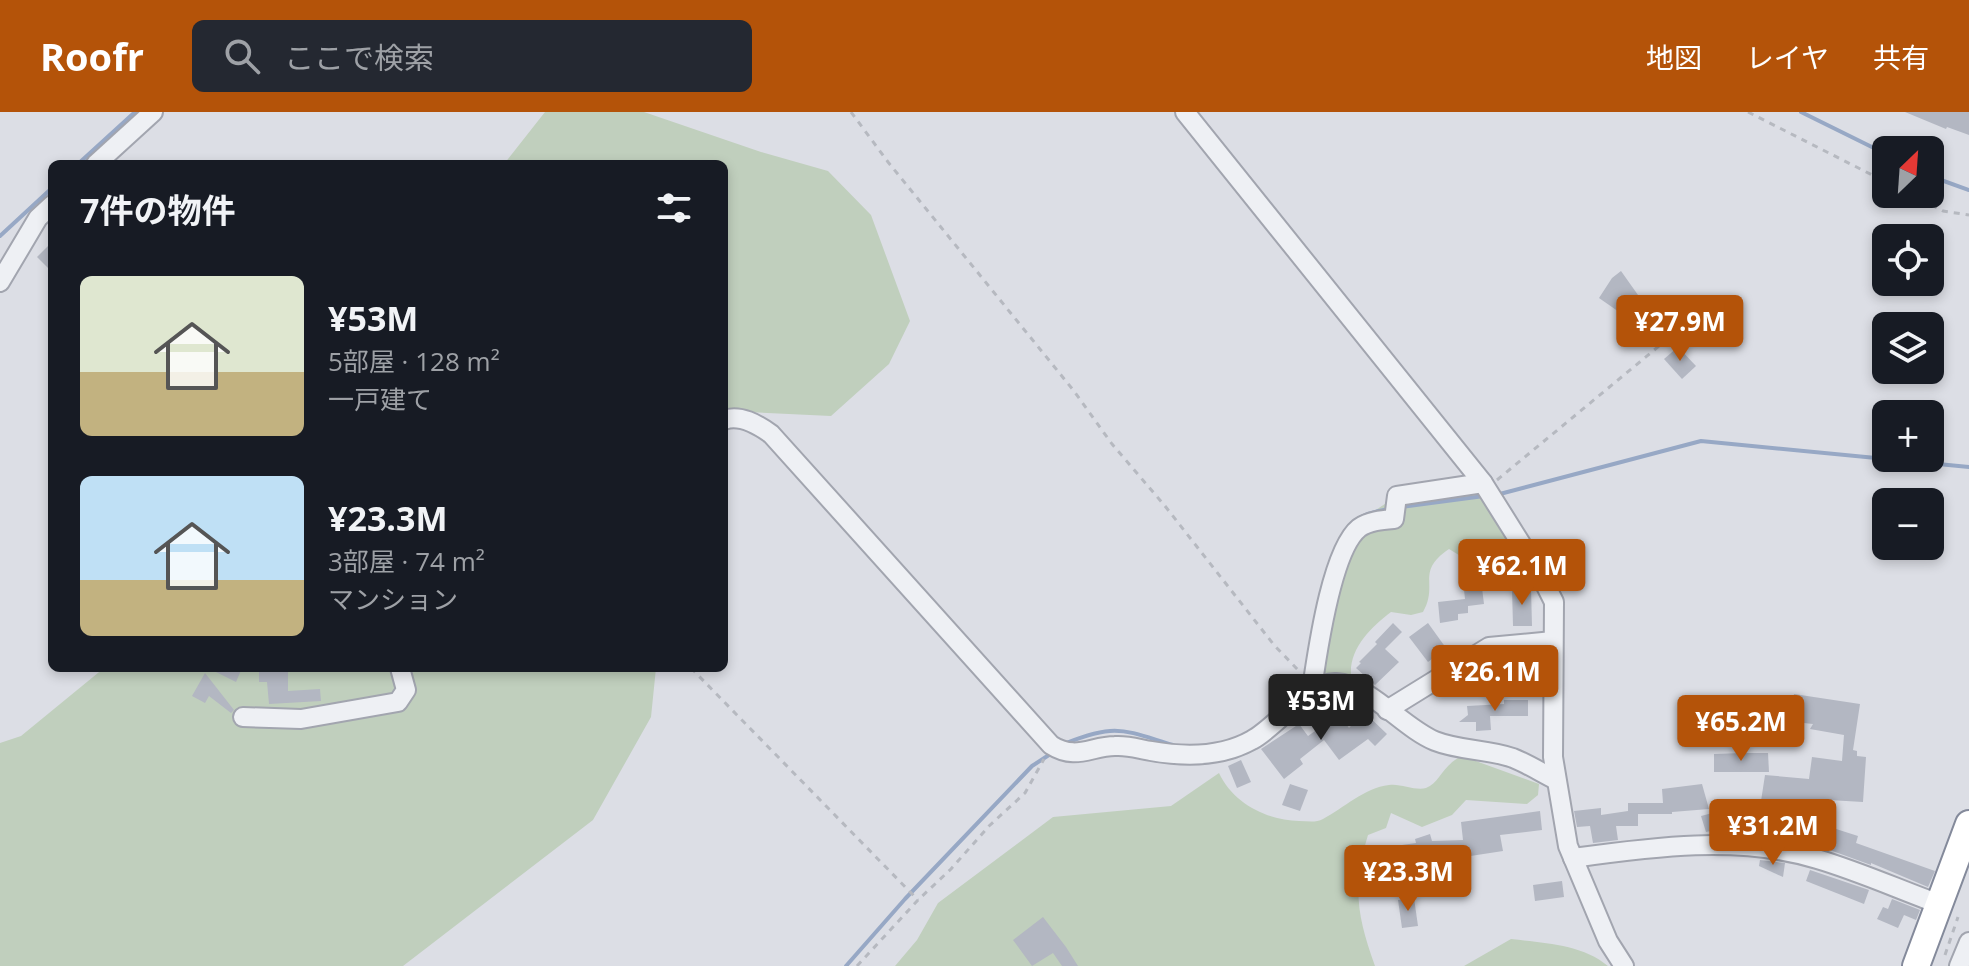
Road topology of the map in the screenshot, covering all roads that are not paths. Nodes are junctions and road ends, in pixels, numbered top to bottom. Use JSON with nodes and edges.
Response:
{"nodes":[{"id":1,"x":153,"y":112,"type":"edge"},
{"id":2,"x":1185,"y":112,"type":"edge"},
{"id":3,"x":100,"y":160,"type":"edge"},
{"id":4,"x":48,"y":209,"type":"edge"},
{"id":5,"x":0,"y":282,"type":"edge"},
{"id":6,"x":728,"y":418,"type":"edge"},
{"id":7,"x":1484,"y":487,"type":"junction"},
{"id":8,"x":1553,"y":641,"type":"junction"},
{"id":9,"x":401,"y":672,"type":"edge"},
{"id":10,"x":1318,"y":686,"type":"junction"},
{"id":11,"x":1387,"y":710,"type":"junction"},
{"id":12,"x":243,"y":717,"type":"dead end"},
{"id":13,"x":1556,"y":780,"type":"junction"},
{"id":14,"x":1969,"y":824,"type":"edge"},
{"id":15,"x":1573,"y":858,"type":"junction"},
{"id":16,"x":1949,"y":907,"type":"junction"},
{"id":17,"x":1969,"y":942,"type":"edge"},
{"id":18,"x":1925,"y":963,"type":"edge"},
{"id":19,"x":1624,"y":966,"type":"edge"},
{"id":20,"x":1959,"y":966,"type":"edge"}],
"edges":[{"from":1,"to":3,"type":"street"},
{"from":2,"to":7,"type":"street"},
{"from":4,"to":5,"type":"street"},
{"from":6,"to":10,"type":"street"},
{"from":7,"to":8,"type":"street"},
{"from":7,"to":10,"type":"street"},
{"from":8,"to":11,"type":"street"},
{"from":8,"to":13,"type":"street"},
{"from":9,"to":12,"type":"street"},
{"from":10,"to":11,"type":"street"},
{"from":11,"to":13,"type":"street"},
{"from":13,"to":15,"type":"street"},
{"from":14,"to":16,"type":"highway"},
{"from":15,"to":16,"type":"street"},
{"from":15,"to":19,"type":"street"},
{"from":16,"to":18,"type":"highway"},
{"from":17,"to":20,"type":"street"}]}
